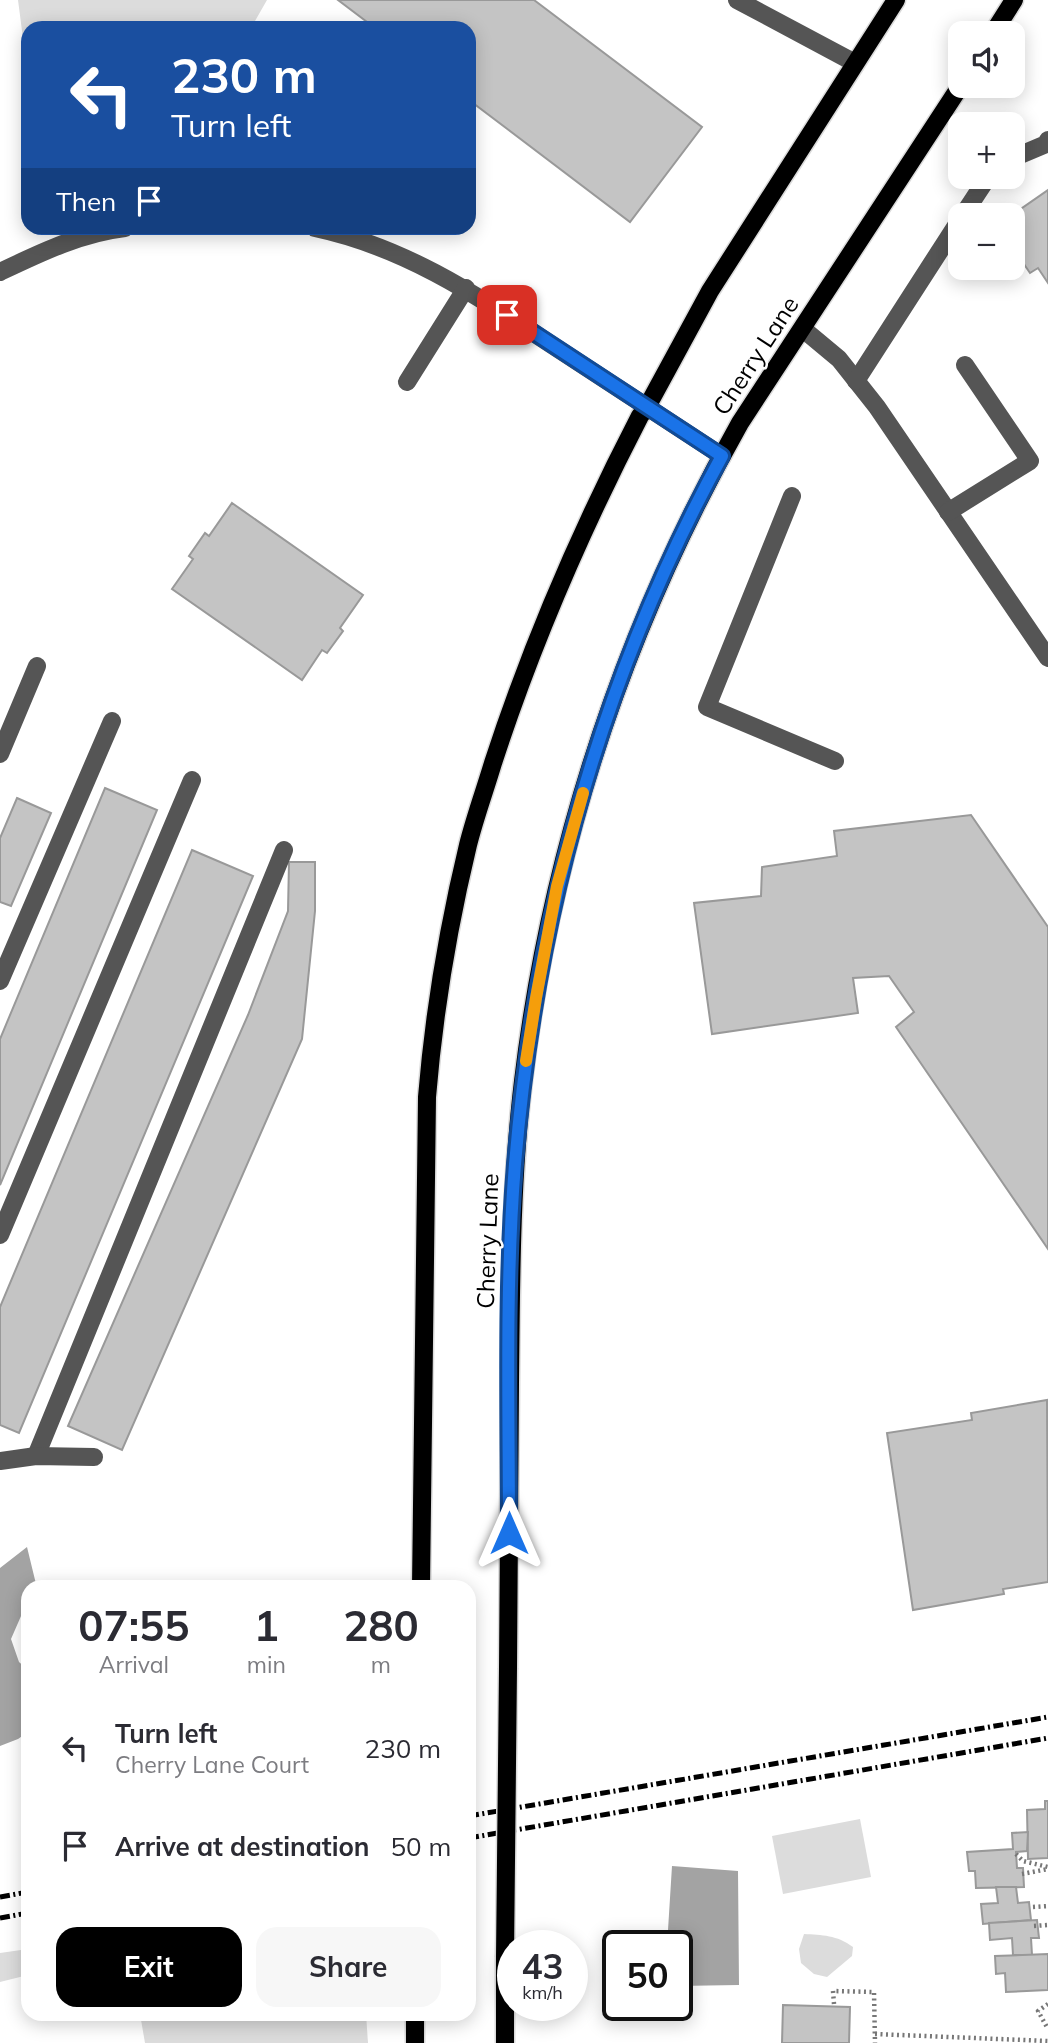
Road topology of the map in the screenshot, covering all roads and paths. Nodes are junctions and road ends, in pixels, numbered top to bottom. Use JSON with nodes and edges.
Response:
{"nodes":[{"id":1,"x":737,"y":0,"type":"edge"},
{"id":2,"x":896,"y":0,"type":"edge"},
{"id":3,"x":1014,"y":0,"type":"edge"},
{"id":4,"x":1001,"y":21,"type":"edge"},
{"id":5,"x":855,"y":64,"type":"junction"},
{"id":6,"x":953,"y":98,"type":"edge"},
{"id":7,"x":1048,"y":141,"type":"edge"},
{"id":8,"x":1025,"y":153,"type":"edge"},
{"id":9,"x":92,"y":235,"type":"edge"},
{"id":10,"x":350,"y":235,"type":"edge"},
{"id":11,"x":948,"y":239,"type":"edge"},
{"id":12,"x":0,"y":272,"type":"edge"},
{"id":13,"x":466,"y":288,"type":"junction"},
{"id":14,"x":803,"y":329,"type":"junction"},
{"id":15,"x":965,"y":365,"type":"dead end"},
{"id":16,"x":856,"y":381,"type":"junction"},
{"id":17,"x":407,"y":382,"type":"dead end"},
{"id":18,"x":647,"y":407,"type":"junction"},
{"id":19,"x":722,"y":456,"type":"junction"},
{"id":20,"x":792,"y":496,"type":"dead end"},
{"id":21,"x":948,"y":512,"type":"junction"},
{"id":22,"x":1048,"y":658,"type":"edge"},
{"id":23,"x":37,"y":666,"type":"dead end"},
{"id":24,"x":112,"y":721,"type":"dead end"},
{"id":25,"x":0,"y":754,"type":"edge"},
{"id":26,"x":835,"y":761,"type":"dead end"},
{"id":27,"x":192,"y":780,"type":"dead end"},
{"id":28,"x":285,"y":850,"type":"dead end"},
{"id":29,"x":0,"y":981,"type":"edge"},
{"id":30,"x":0,"y":1235,"type":"edge"},
{"id":31,"x":36,"y":1456,"type":"junction"},
{"id":32,"x":94,"y":1457,"type":"dead end"},
{"id":33,"x":0,"y":1461,"type":"edge"},
{"id":34,"x":421,"y":1580,"type":"edge"},
{"id":35,"x":1016,"y":1854,"type":"dead end"},
{"id":36,"x":1048,"y":1868,"type":"edge"},
{"id":37,"x":1022,"y":1874,"type":"dead end"},
{"id":38,"x":1048,"y":1906,"type":"edge"},
{"id":39,"x":1032,"y":1907,"type":"dead end"},
{"id":40,"x":1048,"y":1925,"type":"edge"},
{"id":41,"x":1034,"y":1926,"type":"dead end"},
{"id":42,"x":834,"y":2004,"type":"dead end"},
{"id":43,"x":1048,"y":2004,"type":"edge"},
{"id":44,"x":415,"y":2021,"type":"edge"},
{"id":45,"x":1048,"y":2029,"type":"edge"},
{"id":46,"x":875,"y":2034,"type":"junction"},
{"id":47,"x":1048,"y":2041,"type":"edge"},
{"id":48,"x":415,"y":2043,"type":"edge"},
{"id":49,"x":505,"y":2043,"type":"edge"},
{"id":50,"x":875,"y":2043,"type":"edge"}],
"edges":[{"from":1,"to":5,"type":"street"},
{"from":2,"to":5,"type":"main road"},
{"from":3,"to":4,"type":"main road"},
{"from":5,"to":18,"type":"main road"},
{"from":6,"to":14,"type":"main road","name":"Cherry Lane"},
{"from":7,"to":8,"type":"street"},
{"from":9,"to":12,"type":"street"},
{"from":10,"to":13,"type":"street"},
{"from":11,"to":16,"type":"street"},
{"from":13,"to":17,"type":"street"},
{"from":13,"to":18,"type":"street"},
{"from":14,"to":16,"type":"street"},
{"from":14,"to":19,"type":"main road","name":"Cherry Lane"},
{"from":15,"to":21,"type":"street"},
{"from":16,"to":21,"type":"street"},
{"from":18,"to":19,"type":"street"},
{"from":18,"to":34,"type":"main road"},
{"from":19,"to":49,"type":"main road","name":"Cherry Lane","bridge":true},
{"from":20,"to":26,"type":"street"},
{"from":21,"to":22,"type":"street"},
{"from":23,"to":25,"type":"street"},
{"from":24,"to":29,"type":"street"},
{"from":27,"to":30,"type":"street"},
{"from":28,"to":31,"type":"street"},
{"from":31,"to":32,"type":"street"},
{"from":31,"to":33,"type":"street"},
{"from":35,"to":36,"type":"path"},
{"from":36,"to":37,"type":"path"},
{"from":38,"to":39,"type":"path"},
{"from":40,"to":41,"type":"path"},
{"from":42,"to":46,"type":"path"},
{"from":43,"to":45,"type":"path"},
{"from":44,"to":48,"type":"main road"},
{"from":46,"to":47,"type":"path"},
{"from":46,"to":50,"type":"path"}]}
